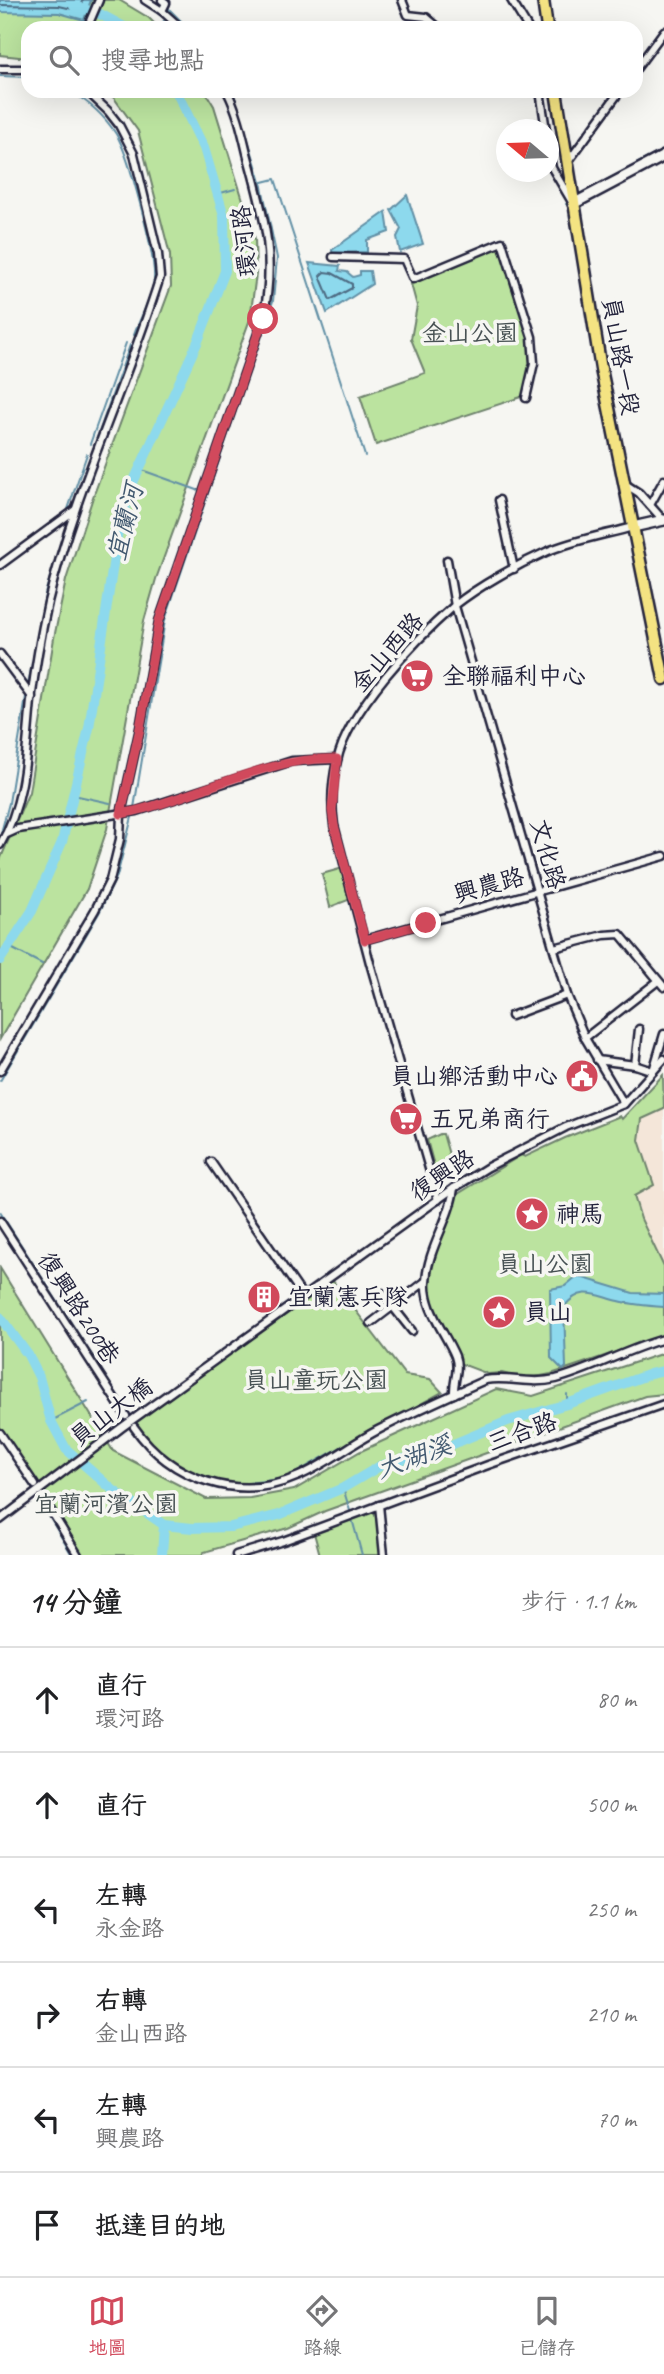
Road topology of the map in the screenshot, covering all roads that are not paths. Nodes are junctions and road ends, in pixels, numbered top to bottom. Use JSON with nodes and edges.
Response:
{"nodes":[{"id":1,"x":99,"y":0,"type":"edge"},
{"id":2,"x":145,"y":0,"type":"edge"},
{"id":3,"x":162,"y":0,"type":"edge"},
{"id":4,"x":402,"y":0,"type":"edge"},
{"id":5,"x":511,"y":0,"type":"edge"},
{"id":6,"x":543,"y":0,"type":"edge"},
{"id":7,"x":162,"y":11,"type":"junction"},
{"id":8,"x":90,"y":21,"type":"edge"},
{"id":9,"x":173,"y":21,"type":"edge"},
{"id":10,"x":431,"y":21,"type":"edge"},
{"id":11,"x":524,"y":21,"type":"edge"},
{"id":12,"x":546,"y":21,"type":"edge"},
{"id":13,"x":664,"y":31,"type":"edge"},
{"id":14,"x":643,"y":60,"type":"edge"},
{"id":15,"x":0,"y":69,"type":"edge"},
{"id":16,"x":21,"y":69,"type":"edge"},
{"id":17,"x":94,"y":98,"type":"edge"},
{"id":18,"x":230,"y":98,"type":"edge"},
{"id":19,"x":541,"y":98,"type":"edge"},
{"id":20,"x":557,"y":98,"type":"edge"},
{"id":21,"x":615,"y":98,"type":"edge"},
{"id":22,"x":544,"y":119,"type":"edge"},
{"id":23,"x":664,"y":156,"type":"edge"},
{"id":24,"x":567,"y":163,"type":"junction"},
{"id":25,"x":559,"y":180,"type":"edge"},
{"id":26,"x":573,"y":204,"type":"junction"},
{"id":27,"x":332,"y":257,"type":"dead end"},
{"id":28,"x":526,"y":398,"type":"dead end"},
{"id":29,"x":664,"y":480,"type":"edge"},
{"id":30,"x":623,"y":482,"type":"junction"},
{"id":31,"x":499,"y":500,"type":"dead end"},
{"id":32,"x":650,"y":505,"type":"junction"},
{"id":33,"x":76,"y":509,"type":"junction"},
{"id":34,"x":664,"y":520,"type":"edge"},
{"id":35,"x":633,"y":527,"type":"junction"},
{"id":36,"x":447,"y":560,"type":"dead end"},
{"id":37,"x":0,"y":565,"type":"edge"},
{"id":38,"x":514,"y":569,"type":"junction"},
{"id":39,"x":455,"y":606,"type":"junction"},
{"id":40,"x":0,"y":654,"type":"edge"},
{"id":41,"x":664,"y":679,"type":"edge"},
{"id":42,"x":32,"y":698,"type":"junction"},
{"id":43,"x":337,"y":759,"type":"junction"},
{"id":44,"x":121,"y":814,"type":"junction"},
{"id":45,"x":3,"y":837,"type":"edge"},
{"id":46,"x":0,"y":845,"type":"edge"},
{"id":47,"x":664,"y":856,"type":"edge"},
{"id":48,"x":539,"y":891,"type":"junction"},
{"id":49,"x":365,"y":940,"type":"junction"},
{"id":50,"x":554,"y":947,"type":"junction"},
{"id":51,"x":658,"y":981,"type":"junction"},
{"id":52,"x":664,"y":987,"type":"edge"},
{"id":53,"x":567,"y":995,"type":"junction"},
{"id":54,"x":511,"y":1016,"type":"dead end"},
{"id":55,"x":639,"y":1028,"type":"dead end"},
{"id":56,"x":664,"y":1034,"type":"edge"},
{"id":57,"x":585,"y":1038,"type":"junction"},
{"id":58,"x":664,"y":1059,"type":"edge"},
{"id":59,"x":597,"y":1060,"type":"junction"},
{"id":60,"x":635,"y":1065,"type":"junction"},
{"id":61,"x":0,"y":1071,"type":"edge"},
{"id":62,"x":653,"y":1071,"type":"junction"},
{"id":63,"x":624,"y":1104,"type":"junction"},
{"id":64,"x":211,"y":1162,"type":"dead end"},
{"id":65,"x":454,"y":1188,"type":"junction"},
{"id":66,"x":438,"y":1200,"type":"junction"},
{"id":67,"x":0,"y":1221,"type":"edge"},
{"id":68,"x":426,"y":1280,"type":"junction"},
{"id":69,"x":382,"y":1293,"type":"dead end"},
{"id":70,"x":303,"y":1296,"type":"junction"},
{"id":71,"x":392,"y":1306,"type":"junction"},
{"id":72,"x":371,"y":1322,"type":"dead end"},
{"id":73,"x":412,"y":1331,"type":"dead end"},
{"id":74,"x":246,"y":1337,"type":"joint"},
{"id":75,"x":664,"y":1339,"type":"edge"},
{"id":76,"x":454,"y":1394,"type":"junction"},
{"id":77,"x":664,"y":1404,"type":"edge"},
{"id":78,"x":126,"y":1416,"type":"dead end"},
{"id":79,"x":134,"y":1427,"type":"dead end"},
{"id":80,"x":0,"y":1433,"type":"edge"},
{"id":81,"x":35,"y":1485,"type":"dead end"},
{"id":82,"x":42,"y":1496,"type":"dead end"},
{"id":83,"x":380,"y":1505,"type":"junction"},
{"id":84,"x":0,"y":1520,"type":"edge"},
{"id":85,"x":78,"y":1555,"type":"edge"},
{"id":86,"x":236,"y":1555,"type":"edge"},
{"id":87,"x":384,"y":1555,"type":"edge"}],
"edges":[{"from":1,"to":8,"type":"street"},
{"from":2,"to":7,"type":"street"},
{"from":3,"to":7,"type":"street"},
{"from":4,"to":10,"type":"street"},
{"from":5,"to":11,"type":"street"},
{"from":6,"to":12,"type":"main road"},
{"from":7,"to":9,"type":"street"},
{"from":13,"to":14,"type":"street"},
{"from":15,"to":16,"type":"street"},
{"from":17,"to":33,"type":"street"},
{"from":18,"to":44,"type":"street","name":"環河路"},
{"from":19,"to":22,"type":"street"},
{"from":20,"to":24,"type":"main road","name":"員山路一段"},
{"from":21,"to":24,"type":"street"},
{"from":23,"to":26,"type":"street"},
{"from":24,"to":26,"type":"main road","name":"員山路一段"},
{"from":25,"to":26,"type":"street"},
{"from":26,"to":30,"type":"main road","name":"員山路一段"},
{"from":27,"to":28,"type":"street"},
{"from":29,"to":32,"type":"street"},
{"from":30,"to":32,"type":"street"},
{"from":30,"to":35,"type":"main road","name":"員山路一段"},
{"from":31,"to":38,"type":"street"},
{"from":32,"to":34,"type":"street"},
{"from":33,"to":37,"type":"street"},
{"from":33,"to":42,"type":"street"},
{"from":34,"to":35,"type":"street"},
{"from":35,"to":38,"type":"street","name":"金山西路"},
{"from":35,"to":41,"type":"main road","name":"員山路一段"},
{"from":36,"to":39,"type":"street","name":"文化路"},
{"from":38,"to":39,"type":"street","name":"金山西路"},
{"from":39,"to":43,"type":"street","name":"金山西路"},
{"from":39,"to":48,"type":"street","name":"文化路"},
{"from":40,"to":42,"type":"street"},
{"from":42,"to":45,"type":"street"},
{"from":43,"to":44,"type":"street"},
{"from":43,"to":49,"type":"street","name":"金山西路"},
{"from":44,"to":45,"type":"street"},
{"from":44,"to":61,"type":"street"},
{"from":45,"to":46,"type":"street"},
{"from":47,"to":48,"type":"street","name":"興農路"},
{"from":48,"to":49,"type":"street","name":"興農路"},
{"from":48,"to":50,"type":"street","name":"文化路"},
{"from":49,"to":66,"type":"street","name":"金山西路"},
{"from":50,"to":51,"type":"street"},
{"from":50,"to":53,"type":"street","name":"文化路"},
{"from":51,"to":52,"type":"street"},
{"from":51,"to":57,"type":"street"},
{"from":53,"to":54,"type":"street"},
{"from":53,"to":57,"type":"street","name":"文化路"},
{"from":55,"to":60,"type":"street"},
{"from":56,"to":62,"type":"street"},
{"from":57,"to":59,"type":"street","name":"文化路"},
{"from":58,"to":62,"type":"street","name":"復興路"},
{"from":59,"to":60,"type":"street"},
{"from":59,"to":63,"type":"street","name":"文化路"},
{"from":60,"to":62,"type":"street"},
{"from":62,"to":63,"type":"street","name":"復興路"},
{"from":63,"to":65,"type":"street","name":"復興路"},
{"from":64,"to":70,"type":"street"},
{"from":65,"to":66,"type":"street","name":"復興路"},
{"from":65,"to":68,"type":"street"},
{"from":66,"to":70,"type":"street","name":"復興路"},
{"from":67,"to":78,"type":"street","name":"復興路200巷"},
{"from":68,"to":71,"type":"street"},
{"from":68,"to":76,"type":"street"},
{"from":69,"to":71,"type":"street"},
{"from":70,"to":74,"type":"street","name":"復興路"},
{"from":71,"to":72,"type":"street"},
{"from":71,"to":73,"type":"street"},
{"from":74,"to":84,"type":"street","name":"員山大橋"},
{"from":75,"to":76,"type":"street"},
{"from":76,"to":79,"type":"street"},
{"from":77,"to":83,"type":"street","name":"三合路"},
{"from":80,"to":81,"type":"street"},
{"from":82,"to":85,"type":"street"},
{"from":83,"to":86,"type":"street","name":"三合路"},
{"from":83,"to":87,"type":"street"}]}
